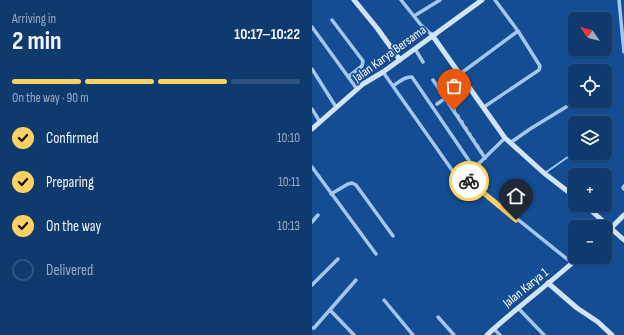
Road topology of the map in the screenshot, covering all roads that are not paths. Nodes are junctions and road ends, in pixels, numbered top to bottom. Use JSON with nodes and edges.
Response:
{"nodes":[{"id":1,"x":354,"y":0,"type":"edge"},
{"id":2,"x":401,"y":0,"type":"edge"},
{"id":3,"x":440,"y":0,"type":"edge"},
{"id":4,"x":482,"y":0,"type":"edge"},
{"id":5,"x":495,"y":0,"type":"edge"},
{"id":6,"x":619,"y":0,"type":"edge"},
{"id":7,"x":414,"y":16,"type":"junction"},
{"id":8,"x":332,"y":20,"type":"dead end"},
{"id":9,"x":312,"y":27,"type":"edge"},
{"id":10,"x":518,"y":31,"type":"junction"},
{"id":11,"x":432,"y":35,"type":"junction"},
{"id":12,"x":623,"y":36,"type":"edge"},
{"id":13,"x":415,"y":49,"type":"junction"},
{"id":14,"x":624,"y":52,"type":"edge"},
{"id":15,"x":400,"y":60,"type":"junction"},
{"id":16,"x":423,"y":62,"type":"dead end"},
{"id":17,"x":312,"y":69,"type":"edge"},
{"id":18,"x":383,"y":72,"type":"junction"},
{"id":19,"x":460,"y":74,"type":"junction"},
{"id":20,"x":348,"y":77,"type":"junction"},
{"id":21,"x":433,"y":80,"type":"dead end"},
{"id":22,"x":467,"y":83,"type":"junction"},
{"id":23,"x":393,"y":86,"type":"junction"},
{"id":24,"x":357,"y":89,"type":"junction"},
{"id":25,"x":446,"y":98,"type":"junction"},
{"id":26,"x":437,"y":104,"type":"dead end"},
{"id":27,"x":336,"y":107,"type":"junction"},
{"id":28,"x":484,"y":107,"type":"junction"},
{"id":29,"x":566,"y":108,"type":"dead end"},
{"id":30,"x":312,"y":109,"type":"edge"},
{"id":31,"x":320,"y":122,"type":"junction"},
{"id":32,"x":312,"y":129,"type":"edge"},
{"id":33,"x":505,"y":138,"type":"junction"},
{"id":34,"x":510,"y":144,"type":"junction"},
{"id":35,"x":568,"y":157,"type":"edge"},
{"id":36,"x":485,"y":158,"type":"junction"},
{"id":37,"x":312,"y":167,"type":"edge"},
{"id":38,"x":474,"y":168,"type":"junction"},
{"id":39,"x":544,"y":173,"type":"junction"},
{"id":40,"x":465,"y":177,"type":"junction"},
{"id":41,"x":568,"y":192,"type":"edge"},
{"id":42,"x":332,"y":194,"type":"junction"},
{"id":43,"x":593,"y":212,"type":"edge"},
{"id":44,"x":318,"y":214,"type":"dead end"},
{"id":45,"x":624,"y":216,"type":"edge"},
{"id":46,"x":602,"y":220,"type":"edge"},
{"id":47,"x":312,"y":222,"type":"edge"},
{"id":48,"x":612,"y":227,"type":"edge"},
{"id":49,"x":612,"y":229,"type":"edge"},
{"id":50,"x":393,"y":236,"type":"dead end"},
{"id":51,"x":624,"y":240,"type":"edge"},
{"id":52,"x":376,"y":254,"type":"dead end"},
{"id":53,"x":338,"y":259,"type":"dead end"},
{"id":54,"x":568,"y":260,"type":"edge"},
{"id":55,"x":571,"y":264,"type":"edge"},
{"id":56,"x":356,"y":280,"type":"dead end"},
{"id":57,"x":548,"y":283,"type":"junction"},
{"id":58,"x":312,"y":285,"type":"edge"},
{"id":59,"x":384,"y":300,"type":"dead end"},
{"id":60,"x":518,"y":308,"type":"junction"},
{"id":61,"x":330,"y":310,"type":"junction"},
{"id":62,"x":438,"y":317,"type":"dead end"},
{"id":63,"x":312,"y":328,"type":"edge"},
{"id":64,"x":494,"y":329,"type":"junction"},
{"id":65,"x":354,"y":335,"type":"edge"},
{"id":66,"x":413,"y":335,"type":"edge"},
{"id":67,"x":454,"y":335,"type":"edge"},
{"id":68,"x":487,"y":335,"type":"edge"},
{"id":69,"x":500,"y":335,"type":"edge"},
{"id":70,"x":544,"y":335,"type":"edge"},
{"id":71,"x":612,"y":335,"type":"edge"}],
"edges":[{"from":1,"to":15,"type":"street"},
{"from":2,"to":7,"type":"street"},
{"from":3,"to":7,"type":"street"},
{"from":4,"to":11,"type":"street","name":"Jalan Karya Bersama"},
{"from":5,"to":10,"type":"street"},
{"from":6,"to":12,"type":"street"},
{"from":7,"to":11,"type":"street"},
{"from":8,"to":20,"type":"street"},
{"from":9,"to":20,"type":"street"},
{"from":10,"to":19,"type":"street"},
{"from":10,"to":28,"type":"street"},
{"from":11,"to":13,"type":"street","name":"Jalan Karya Bersama"},
{"from":11,"to":19,"type":"street"},
{"from":12,"to":14,"type":"street"},
{"from":13,"to":15,"type":"street","name":"Jalan Karya Bersama"},
{"from":13,"to":16,"type":"street"},
{"from":15,"to":18,"type":"street","name":"Jalan Karya Bersama"},
{"from":17,"to":27,"type":"street"},
{"from":18,"to":23,"type":"street"},
{"from":18,"to":24,"type":"street","name":"Jalan Karya Bersama"},
{"from":19,"to":22,"type":"street"},
{"from":20,"to":24,"type":"street"},
{"from":21,"to":25,"type":"street"},
{"from":22,"to":25,"type":"street"},
{"from":22,"to":28,"type":"street"},
{"from":23,"to":38,"type":"street"},
{"from":23,"to":40,"type":"street"},
{"from":24,"to":27,"type":"street","name":"Jalan Karya Bersama"},
{"from":25,"to":26,"type":"street"},
{"from":25,"to":36,"type":"street"},
{"from":27,"to":31,"type":"street","name":"Jalan Karya Bersama"},
{"from":28,"to":33,"type":"street"},
{"from":29,"to":34,"type":"street"},
{"from":30,"to":31,"type":"street"},
{"from":31,"to":32,"type":"street","name":"Jalan Karya Bersama"},
{"from":33,"to":34,"type":"street"},
{"from":33,"to":36,"type":"street"},
{"from":34,"to":39,"type":"street"},
{"from":35,"to":39,"type":"lane"},
{"from":36,"to":38,"type":"street"},
{"from":37,"to":42,"type":"street"},
{"from":38,"to":40,"type":"street"},
{"from":39,"to":41,"type":"street"},
{"from":40,"to":54,"type":"street"},
{"from":42,"to":50,"type":"street"},
{"from":42,"to":52,"type":"street"},
{"from":43,"to":46,"type":"street"},
{"from":44,"to":47,"type":"street"},
{"from":45,"to":48,"type":"street"},
{"from":49,"to":51,"type":"street"},
{"from":53,"to":58,"type":"street"},
{"from":55,"to":57,"type":"street","name":"Jalan Karya 1"},
{"from":56,"to":61,"type":"street"},
{"from":57,"to":60,"type":"street","name":"Jalan Karya 1"},
{"from":57,"to":71,"type":"street"},
{"from":59,"to":66,"type":"street"},
{"from":60,"to":64,"type":"street","name":"Jalan Karya 1"},
{"from":60,"to":70,"type":"street"},
{"from":61,"to":63,"type":"street"},
{"from":61,"to":65,"type":"street"},
{"from":62,"to":67,"type":"street"},
{"from":64,"to":68,"type":"street","name":"Jalan Karya 1"},
{"from":64,"to":69,"type":"street"}]}
